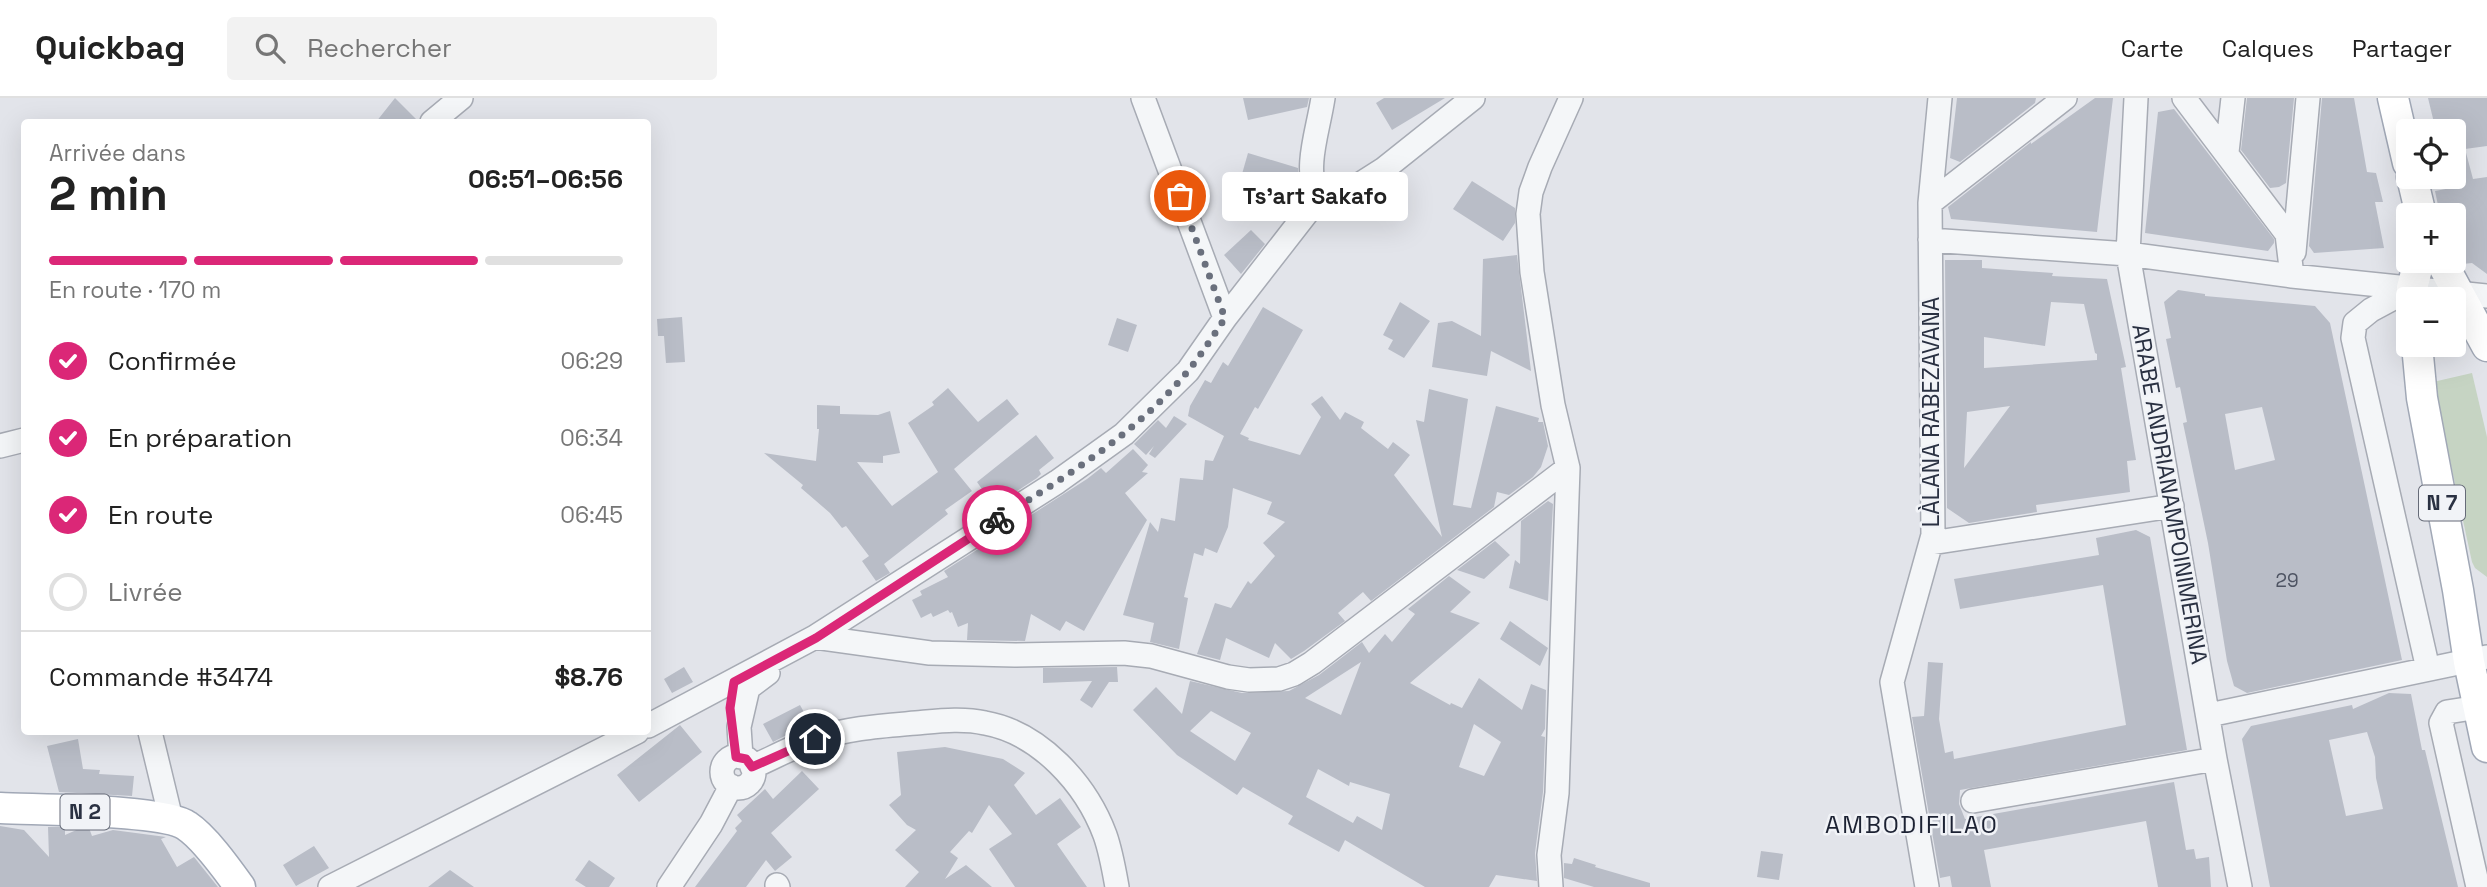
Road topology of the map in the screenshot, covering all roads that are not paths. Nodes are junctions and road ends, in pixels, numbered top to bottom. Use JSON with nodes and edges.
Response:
{"nodes":[{"id":1,"x":461,"y":98,"type":"edge"},
{"id":2,"x":1143,"y":98,"type":"edge"},
{"id":3,"x":1322,"y":98,"type":"edge"},
{"id":4,"x":1473,"y":98,"type":"edge"},
{"id":5,"x":1571,"y":98,"type":"edge"},
{"id":6,"x":1940,"y":98,"type":"edge"},
{"id":7,"x":2066,"y":98,"type":"edge"},
{"id":8,"x":2136,"y":98,"type":"edge"},
{"id":9,"x":2184,"y":98,"type":"edge"},
{"id":10,"x":2233,"y":98,"type":"edge"},
{"id":11,"x":2308,"y":98,"type":"edge"},
{"id":12,"x":2393,"y":98,"type":"edge"},
{"id":13,"x":436,"y":119,"type":"edge"},
{"id":14,"x":2398,"y":119,"type":"edge"},
{"id":15,"x":2227,"y":152,"type":"junction"},
{"id":16,"x":1316,"y":201,"type":"junction"},
{"id":17,"x":1930,"y":204,"type":"junction"},
{"id":18,"x":1930,"y":240,"type":"junction"},
{"id":19,"x":2128,"y":254,"type":"junction"},
{"id":20,"x":2452,"y":273,"type":"edge"},
{"id":21,"x":2292,"y":276,"type":"junction"},
{"id":22,"x":2414,"y":283,"type":"edge"},
{"id":23,"x":2473,"y":295,"type":"edge"},
{"id":24,"x":1225,"y":318,"type":"junction"},
{"id":25,"x":2487,"y":346,"type":"edge"},
{"id":26,"x":2418,"y":357,"type":"edge"},
{"id":27,"x":21,"y":441,"type":"edge"},
{"id":28,"x":0,"y":446,"type":"edge"},
{"id":29,"x":1568,"y":467,"type":"junction"},
{"id":30,"x":2172,"y":506,"type":"junction"},
{"id":31,"x":1931,"y":543,"type":"junction"},
{"id":32,"x":816,"y":638,"type":"junction"},
{"id":33,"x":2478,"y":659,"type":"edge"},
{"id":34,"x":2428,"y":669,"type":"junction"},
{"id":35,"x":734,"y":682,"type":"junction"},
{"id":36,"x":2479,"y":707,"type":"junction"},
{"id":37,"x":2209,"y":715,"type":"junction"},
{"id":38,"x":651,"y":724,"type":"edge"},
{"id":39,"x":155,"y":735,"type":"edge"},
{"id":40,"x":631,"y":735,"type":"edge"},
{"id":41,"x":2487,"y":747,"type":"edge"},
{"id":42,"x":2215,"y":759,"type":"junction"},
{"id":43,"x":743,"y":760,"type":"junction"},
{"id":44,"x":1973,"y":801,"type":"dead end"},
{"id":45,"x":0,"y":808,"type":"edge"},
{"id":46,"x":171,"y":819,"type":"junction"},
{"id":47,"x":240,"y":887,"type":"edge"},
{"id":48,"x":330,"y":887,"type":"edge"},
{"id":49,"x":669,"y":887,"type":"edge"},
{"id":50,"x":1117,"y":887,"type":"edge"},
{"id":51,"x":1551,"y":887,"type":"edge"},
{"id":52,"x":1927,"y":887,"type":"edge"},
{"id":53,"x":2240,"y":887,"type":"edge"},
{"id":54,"x":2478,"y":887,"type":"edge"}],
"edges":[{"from":1,"to":13,"type":"street"},
{"from":2,"to":24,"type":"street"},
{"from":3,"to":16,"type":"street"},
{"from":4,"to":16,"type":"street"},
{"from":5,"to":29,"type":"street"},
{"from":6,"to":17,"type":"street","name":"LÀLANA RABEZAVANA"},
{"from":7,"to":17,"type":"street"},
{"from":8,"to":19,"type":"street","name":"ARABE ANDRIANAMPOINIMERINA"},
{"from":9,"to":15,"type":"street"},
{"from":10,"to":15,"type":"street"},
{"from":11,"to":21,"type":"street"},
{"from":12,"to":14,"type":"main road"},
{"from":15,"to":21,"type":"street"},
{"from":16,"to":24,"type":"street"},
{"from":17,"to":18,"type":"street","name":"LÀLANA RABEZAVANA"},
{"from":18,"to":19,"type":"street"},
{"from":18,"to":31,"type":"street","name":"LÀLANA RABEZAVANA"},
{"from":19,"to":21,"type":"street"},
{"from":19,"to":30,"type":"street","name":"ARABE ANDRIANAMPOINIMERINA"},
{"from":20,"to":23,"type":"main road"},
{"from":21,"to":22,"type":"street"},
{"from":22,"to":23,"type":"street"},
{"from":22,"to":34,"type":"street"},
{"from":23,"to":25,"type":"main road"},
{"from":24,"to":32,"type":"street"},
{"from":26,"to":33,"type":"main road","number":"N 7"},
{"from":27,"to":28,"type":"street"},
{"from":29,"to":32,"type":"street"},
{"from":29,"to":51,"type":"street"},
{"from":30,"to":31,"type":"street"},
{"from":30,"to":37,"type":"street","name":"ARABE ANDRIANAMPOINIMERINA"},
{"from":31,"to":52,"type":"street","name":"LÀLANA RABEZAVANA"},
{"from":32,"to":35,"type":"street"},
{"from":32,"to":43,"type":"street"},
{"from":33,"to":34,"type":"street"},
{"from":33,"to":36,"type":"main road","number":"N 7"},
{"from":34,"to":37,"type":"street"},
{"from":35,"to":38,"type":"street"},
{"from":35,"to":43,"type":"street"},
{"from":36,"to":41,"type":"main road","number":"N 7"},
{"from":36,"to":54,"type":"street"},
{"from":37,"to":42,"type":"street","name":"ARABE ANDRIANAMPOINIMERINA"},
{"from":39,"to":46,"type":"street"},
{"from":40,"to":48,"type":"street"},
{"from":42,"to":44,"type":"street"},
{"from":42,"to":53,"type":"street","name":"ARABE ANDRIANAMPOINIMERINA"},
{"from":43,"to":49,"type":"street"},
{"from":43,"to":50,"type":"street"},
{"from":45,"to":46,"type":"main road","number":"N 2"},
{"from":46,"to":47,"type":"main road","number":"N 2"}]}
